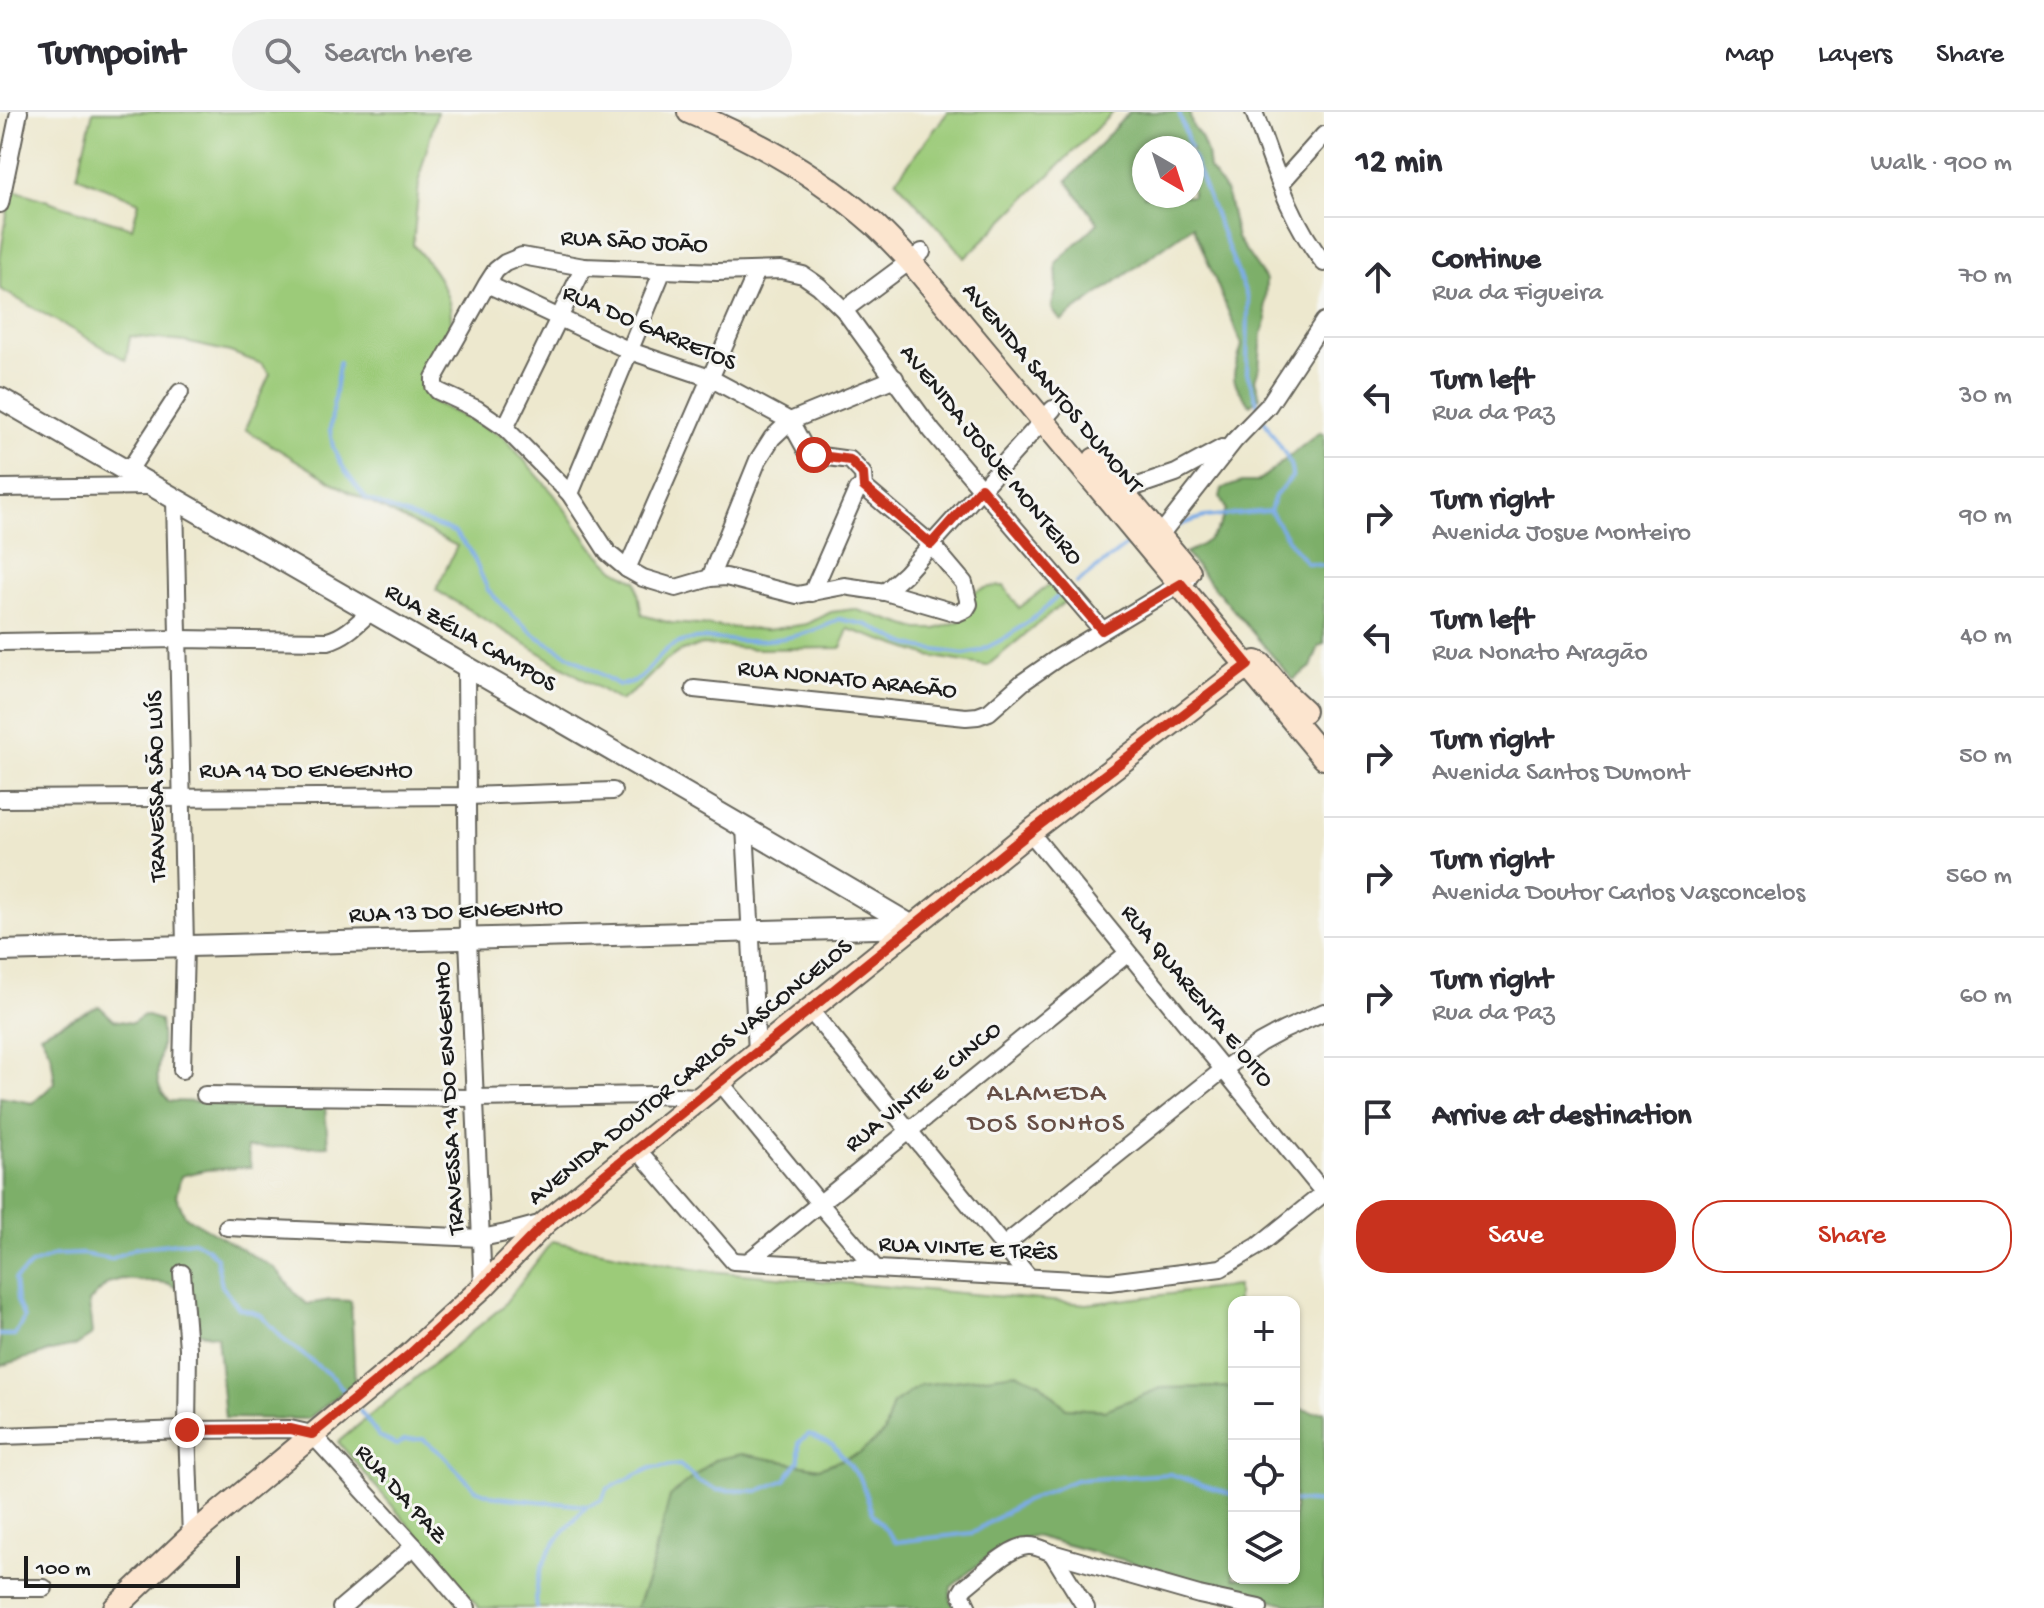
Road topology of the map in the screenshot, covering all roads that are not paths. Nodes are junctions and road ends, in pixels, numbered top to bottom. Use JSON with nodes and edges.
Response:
{"nodes":[{"id":1,"x":19,"y":112,"type":"edge"},
{"id":2,"x":689,"y":112,"type":"edge"},
{"id":3,"x":720,"y":112,"type":"edge"},
{"id":4,"x":1254,"y":112,"type":"edge"},
{"id":5,"x":1324,"y":135,"type":"edge"},
{"id":6,"x":1281,"y":183,"type":"junction"},
{"id":7,"x":0,"y":204,"type":"edge"},
{"id":8,"x":916,"y":257,"type":"junction"},
{"id":9,"x":1324,"y":263,"type":"edge"},
{"id":10,"x":584,"y":267,"type":"junction"},
{"id":11,"x":663,"y":270,"type":"junction"},
{"id":12,"x":757,"y":271,"type":"junction"},
{"id":13,"x":487,"y":284,"type":"junction"},
{"id":14,"x":844,"y":310,"type":"junction"},
{"id":15,"x":559,"y":318,"type":"junction"},
{"id":16,"x":1324,"y":321,"type":"edge"},
{"id":17,"x":630,"y":351,"type":"junction"},
{"id":18,"x":710,"y":378,"type":"junction"},
{"id":19,"x":895,"y":378,"type":"junction"},
{"id":20,"x":180,"y":392,"type":"dead end"},
{"id":21,"x":0,"y":398,"type":"edge"},
{"id":22,"x":1048,"y":414,"type":"junction"},
{"id":23,"x":790,"y":421,"type":"junction"},
{"id":24,"x":505,"y":428,"type":"junction"},
{"id":25,"x":1234,"y":441,"type":"junction"},
{"id":26,"x":128,"y":472,"type":"junction"},
{"id":27,"x":151,"y":486,"type":"junction"},
{"id":28,"x":864,"y":487,"type":"junction"},
{"id":29,"x":0,"y":488,"type":"edge"},
{"id":30,"x":981,"y":488,"type":"junction"},
{"id":31,"x":570,"y":494,"type":"junction"},
{"id":32,"x":1117,"y":496,"type":"junction"},
{"id":33,"x":175,"y":500,"type":"junction"},
{"id":34,"x":1154,"y":540,"type":"junction"},
{"id":35,"x":931,"y":544,"type":"junction"},
{"id":36,"x":627,"y":569,"type":"junction"},
{"id":37,"x":710,"y":578,"type":"junction"},
{"id":38,"x":1187,"y":580,"type":"junction"},
{"id":39,"x":885,"y":592,"type":"junction"},
{"id":40,"x":812,"y":593,"type":"junction"},
{"id":41,"x":370,"y":612,"type":"junction"},
{"id":42,"x":1102,"y":630,"type":"junction"},
{"id":43,"x":179,"y":639,"type":"junction"},
{"id":44,"x":0,"y":642,"type":"edge"},
{"id":45,"x":1248,"y":665,"type":"junction"},
{"id":46,"x":466,"y":668,"type":"junction"},
{"id":47,"x":694,"y":689,"type":"dead end"},
{"id":48,"x":1304,"y":711,"type":"junction"},
{"id":49,"x":1324,"y":735,"type":"edge"},
{"id":50,"x":1324,"y":758,"type":"edge"},
{"id":51,"x":613,"y":791,"type":"dead end"},
{"id":52,"x":182,"y":796,"type":"junction"},
{"id":53,"x":467,"y":796,"type":"junction"},
{"id":54,"x":0,"y":799,"type":"edge"},
{"id":55,"x":745,"y":827,"type":"junction"},
{"id":56,"x":1030,"y":832,"type":"junction"},
{"id":57,"x":914,"y":927,"type":"junction"},
{"id":58,"x":750,"y":931,"type":"junction"},
{"id":59,"x":468,"y":939,"type":"junction"},
{"id":60,"x":185,"y":946,"type":"junction"},
{"id":61,"x":0,"y":951,"type":"edge"},
{"id":62,"x":1128,"y":953,"type":"junction"},
{"id":63,"x":810,"y":1010,"type":"junction"},
{"id":64,"x":1324,"y":1012,"type":"edge"},
{"id":65,"x":757,"y":1052,"type":"junction"},
{"id":66,"x":1224,"y":1069,"type":"junction"},
{"id":67,"x":182,"y":1070,"type":"dead end"},
{"id":68,"x":720,"y":1082,"type":"junction"},
{"id":69,"x":205,"y":1095,"type":"dead end"},
{"id":70,"x":700,"y":1097,"type":"junction"},
{"id":71,"x":474,"y":1098,"type":"junction"},
{"id":72,"x":908,"y":1132,"type":"junction"},
{"id":73,"x":636,"y":1148,"type":"junction"},
{"id":74,"x":1324,"y":1193,"type":"edge"},
{"id":75,"x":820,"y":1204,"type":"junction"},
{"id":76,"x":546,"y":1222,"type":"junction"},
{"id":77,"x":227,"y":1227,"type":"dead end"},
{"id":78,"x":481,"y":1238,"type":"junction"},
{"id":79,"x":1002,"y":1247,"type":"junction"},
{"id":80,"x":749,"y":1261,"type":"junction"},
{"id":81,"x":876,"y":1269,"type":"junction"},
{"id":82,"x":182,"y":1273,"type":"dead end"},
{"id":83,"x":1028,"y":1276,"type":"junction"},
{"id":84,"x":483,"y":1287,"type":"junction"},
{"id":85,"x":187,"y":1430,"type":"junction"},
{"id":86,"x":312,"y":1434,"type":"junction"},
{"id":87,"x":0,"y":1436,"type":"edge"},
{"id":88,"x":191,"y":1536,"type":"junction"},
{"id":89,"x":414,"y":1546,"type":"junction"},
{"id":90,"x":1052,"y":1553,"type":"junction"},
{"id":91,"x":0,"y":1588,"type":"edge"},
{"id":92,"x":44,"y":1588,"type":"dead end"},
{"id":93,"x":1204,"y":1601,"type":"edge"},
{"id":94,"x":965,"y":1603,"type":"edge"},
{"id":95,"x":115,"y":1608,"type":"edge"},
{"id":96,"x":341,"y":1608,"type":"edge"},
{"id":97,"x":467,"y":1608,"type":"edge"},
{"id":98,"x":1086,"y":1608,"type":"edge"},
{"id":99,"x":1259,"y":1608,"type":"edge"}],
"edges":[{"from":1,"to":7,"type":"street"},
{"from":2,"to":8,"type":"main road","name":"AVENIDA SANTOS DUMONT"},
{"from":3,"to":8,"type":"main road","name":"AVENIDA SANTOS DUMONT"},
{"from":4,"to":6,"type":"street"},
{"from":5,"to":6,"type":"street"},
{"from":6,"to":9,"type":"street"},
{"from":8,"to":14,"type":"street"},
{"from":8,"to":22,"type":"main road","name":"AVENIDA SANTOS DUMONT"},
{"from":10,"to":11,"type":"street","name":"RUA SÃO JOÃO"},
{"from":10,"to":13,"type":"street","name":"RUA SÃO JOÃO"},
{"from":10,"to":15,"type":"street"},
{"from":11,"to":12,"type":"street","name":"RUA SÃO JOÃO"},
{"from":11,"to":17,"type":"street"},
{"from":12,"to":14,"type":"street","name":"RUA SÃO JOÃO"},
{"from":12,"to":18,"type":"street"},
{"from":13,"to":15,"type":"street","name":"RUA DO GARRETOS"},
{"from":13,"to":24,"type":"street","name":"RUA SÃO JOÃO"},
{"from":14,"to":19,"type":"street","name":"AVENIDA JOSUE MONTEIRO"},
{"from":15,"to":17,"type":"street","name":"RUA DO GARRETOS"},
{"from":15,"to":24,"type":"street"},
{"from":16,"to":25,"type":"street"},
{"from":17,"to":18,"type":"street","name":"RUA DO GARRETOS"},
{"from":17,"to":31,"type":"street"},
{"from":18,"to":23,"type":"street","name":"RUA DO GARRETOS"},
{"from":18,"to":36,"type":"street"},
{"from":19,"to":23,"type":"street"},
{"from":19,"to":30,"type":"street","name":"AVENIDA JOSUE MONTEIRO"},
{"from":20,"to":26,"type":"street"},
{"from":21,"to":26,"type":"street","name":"RUA ZÉLIA CAMPOS"},
{"from":22,"to":30,"type":"street"},
{"from":22,"to":32,"type":"main road","name":"AVENIDA SANTOS DUMONT"},
{"from":23,"to":28,"type":"street"},
{"from":23,"to":37,"type":"street"},
{"from":24,"to":31,"type":"street","name":"RUA SÃO JOÃO"},
{"from":25,"to":32,"type":"street"},
{"from":25,"to":34,"type":"street"},
{"from":26,"to":27,"type":"street","name":"RUA ZÉLIA CAMPOS"},
{"from":27,"to":29,"type":"street"},
{"from":27,"to":33,"type":"street","name":"RUA ZÉLIA CAMPOS"},
{"from":28,"to":35,"type":"street"},
{"from":28,"to":40,"type":"street"},
{"from":30,"to":35,"type":"street"},
{"from":30,"to":42,"type":"street","name":"AVENIDA JOSUE MONTEIRO"},
{"from":31,"to":36,"type":"street","name":"RUA SÃO JOÃO"},
{"from":32,"to":34,"type":"main road","name":"AVENIDA SANTOS DUMONT"},
{"from":33,"to":41,"type":"street","name":"RUA ZÉLIA CAMPOS"},
{"from":33,"to":43,"type":"street","name":"TRAVESSA SÃO LUÍS"},
{"from":34,"to":38,"type":"main road","name":"AVENIDA SANTOS DUMONT"},
{"from":35,"to":39,"type":"street"},
{"from":35,"to":39,"type":"street","name":"RUA SÃO JOÃO"},
{"from":36,"to":37,"type":"street","name":"RUA SÃO JOÃO"},
{"from":37,"to":40,"type":"street","name":"RUA SÃO JOÃO"},
{"from":38,"to":42,"type":"street","name":"RUA NONATO ARAGÃO"},
{"from":38,"to":45,"type":"main road","name":"AVENIDA SANTOS DUMONT"},
{"from":38,"to":48,"type":"main road","name":"AVENIDA SANTOS DUMONT"},
{"from":39,"to":40,"type":"street","name":"RUA SÃO JOÃO"},
{"from":41,"to":43,"type":"street"},
{"from":41,"to":46,"type":"street","name":"RUA ZÉLIA CAMPOS"},
{"from":42,"to":47,"type":"street","name":"RUA NONATO ARAGÃO"},
{"from":43,"to":44,"type":"street"},
{"from":43,"to":52,"type":"street","name":"TRAVESSA SÃO LUÍS"},
{"from":45,"to":48,"type":"main road"},
{"from":45,"to":50,"type":"main road","name":"AVENIDA SANTOS DUMONT"},
{"from":45,"to":56,"type":"main road","name":"AVENIDA DOUTOR CARLOS VASCONCELOS"},
{"from":46,"to":53,"type":"street","name":"TRAVESSA 14 DO ENGENHO"},
{"from":46,"to":55,"type":"street","name":"RUA ZÉLIA CAMPOS"},
{"from":48,"to":49,"type":"main road","name":"AVENIDA SANTOS DUMONT"},
{"from":51,"to":53,"type":"street","name":"RUA 14 DO ENGENHO"},
{"from":52,"to":53,"type":"street","name":"RUA 14 DO ENGENHO"},
{"from":52,"to":54,"type":"street","name":"RUA 14 DO ENGENHO"},
{"from":52,"to":60,"type":"street","name":"TRAVESSA SÃO LUÍS"},
{"from":53,"to":59,"type":"street","name":"TRAVESSA 14 DO ENGENHO"},
{"from":55,"to":57,"type":"street","name":"RUA ZÉLIA CAMPOS"},
{"from":55,"to":58,"type":"street"},
{"from":56,"to":57,"type":"main road","name":"AVENIDA DOUTOR CARLOS VASCONCELOS"},
{"from":56,"to":62,"type":"street","name":"RUA QUARENTA E OITO"},
{"from":57,"to":58,"type":"street","name":"RUA 13 DO ENGENHO"},
{"from":57,"to":63,"type":"main road","name":"AVENIDA DOUTOR CARLOS VASCONCELOS"},
{"from":58,"to":59,"type":"street","name":"RUA 13 DO ENGENHO"},
{"from":58,"to":65,"type":"street"},
{"from":59,"to":60,"type":"street","name":"RUA 13 DO ENGENHO"},
{"from":59,"to":71,"type":"street","name":"TRAVESSA 14 DO ENGENHO"},
{"from":60,"to":61,"type":"street","name":"RUA 13 DO ENGENHO"},
{"from":60,"to":67,"type":"street","name":"TRAVESSA SÃO LUÍS"},
{"from":62,"to":66,"type":"street","name":"RUA QUARENTA E OITO"},
{"from":62,"to":72,"type":"street","name":"RUA VINTE E CINCO"},
{"from":63,"to":65,"type":"main road","name":"AVENIDA DOUTOR CARLOS VASCONCELOS"},
{"from":63,"to":72,"type":"street"},
{"from":64,"to":66,"type":"street"},
{"from":65,"to":68,"type":"main road","name":"AVENIDA DOUTOR CARLOS VASCONCELOS"},
{"from":66,"to":74,"type":"street","name":"RUA QUARENTA E OITO"},
{"from":66,"to":79,"type":"street"},
{"from":68,"to":70,"type":"main road","name":"AVENIDA DOUTOR CARLOS VASCONCELOS"},
{"from":68,"to":75,"type":"street"},
{"from":69,"to":71,"type":"street"},
{"from":70,"to":71,"type":"street"},
{"from":70,"to":73,"type":"main road","name":"AVENIDA DOUTOR CARLOS VASCONCELOS"},
{"from":71,"to":78,"type":"street","name":"TRAVESSA 14 DO ENGENHO"},
{"from":72,"to":75,"type":"street","name":"RUA VINTE E CINCO"},
{"from":72,"to":79,"type":"street"},
{"from":73,"to":76,"type":"main road","name":"AVENIDA DOUTOR CARLOS VASCONCELOS"},
{"from":73,"to":80,"type":"street","name":"RUA VINTE E TRÊS"},
{"from":74,"to":83,"type":"street","name":"RUA VINTE E TRÊS"},
{"from":75,"to":80,"type":"street","name":"RUA VINTE E CINCO"},
{"from":75,"to":81,"type":"street"},
{"from":76,"to":78,"type":"street"},
{"from":76,"to":84,"type":"main road","name":"AVENIDA DOUTOR CARLOS VASCONCELOS"},
{"from":77,"to":78,"type":"street"},
{"from":78,"to":84,"type":"street","name":"TRAVESSA 14 DO ENGENHO"},
{"from":79,"to":83,"type":"street"},
{"from":80,"to":81,"type":"street","name":"RUA VINTE E TRÊS"},
{"from":81,"to":83,"type":"street","name":"RUA VINTE E TRÊS"},
{"from":82,"to":85,"type":"street"},
{"from":84,"to":86,"type":"main road","name":"AVENIDA DOUTOR CARLOS VASCONCELOS"},
{"from":85,"to":86,"type":"street"},
{"from":85,"to":87,"type":"street"},
{"from":85,"to":88,"type":"street"},
{"from":86,"to":88,"type":"main road","name":"AVENIDA DOUTOR CARLOS VASCONCELOS"},
{"from":86,"to":89,"type":"street","name":"RUA DA PAZ"},
{"from":88,"to":95,"type":"main road","name":"AVENIDA DOUTOR CARLOS VASCONCELOS"},
{"from":89,"to":96,"type":"street"},
{"from":89,"to":97,"type":"street","name":"RUA DA PAZ"},
{"from":90,"to":93,"type":"street"},
{"from":90,"to":94,"type":"street"},
{"from":90,"to":98,"type":"street"},
{"from":91,"to":92,"type":"street"},
{"from":93,"to":99,"type":"street"}]}
